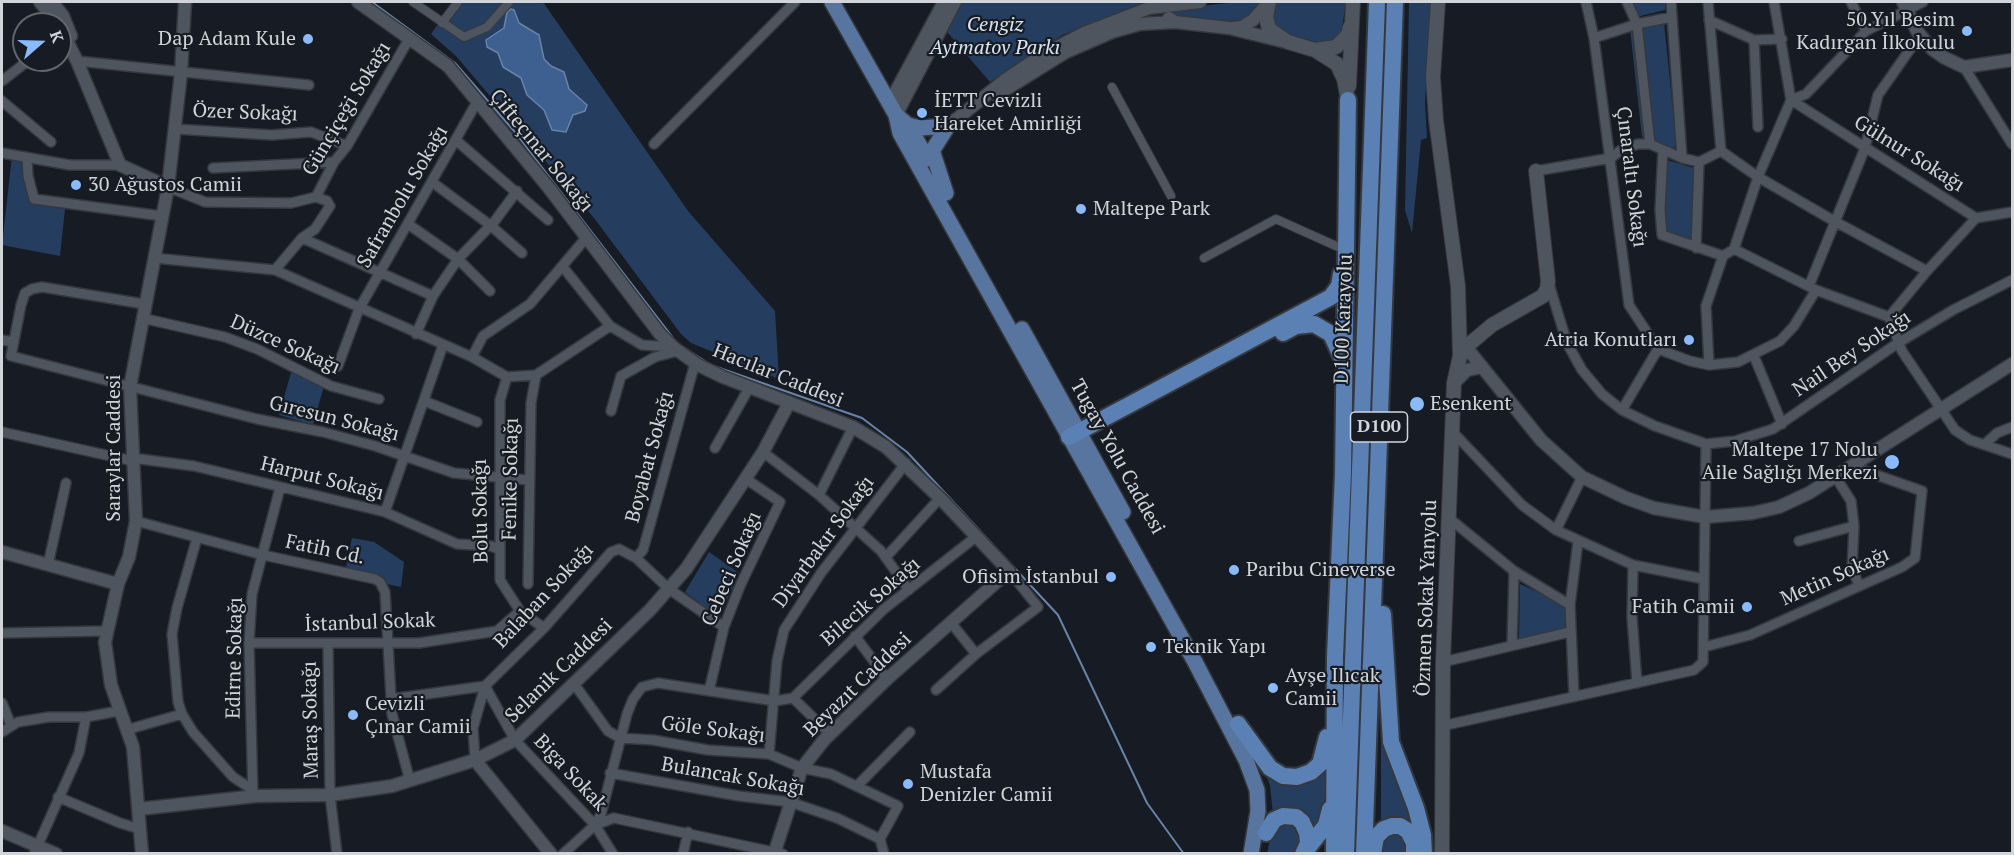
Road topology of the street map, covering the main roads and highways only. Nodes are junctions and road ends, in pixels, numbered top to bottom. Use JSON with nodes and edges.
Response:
{"nodes":[{"id":1,"x":832,"y":2,"type":"edge"},
{"id":2,"x":1269,"y":2,"type":"edge"},
{"id":3,"x":1377,"y":2,"type":"edge"},
{"id":4,"x":1395,"y":2,"type":"edge"},
{"id":5,"x":1438,"y":2,"type":"edge"},
{"id":6,"x":1352,"y":6,"type":"edge"},
{"id":7,"x":1315,"y":50,"type":"junction"},
{"id":8,"x":1348,"y":100,"type":"junction"},
{"id":9,"x":893,"y":110,"type":"junction"},
{"id":10,"x":908,"y":125,"type":"junction"},
{"id":11,"x":924,"y":155,"type":"junction"},
{"id":12,"x":1536,"y":171,"type":"road end"},
{"id":13,"x":1368,"y":237,"type":"junction"},
{"id":14,"x":1345,"y":249,"type":"junction"},
{"id":15,"x":1463,"y":351,"type":"junction"},
{"id":16,"x":1344,"y":360,"type":"junction"},
{"id":17,"x":1077,"y":439,"type":"junction"},
{"id":18,"x":1343,"y":473,"type":"junction"},
{"id":19,"x":1376,"y":527,"type":"junction"},
{"id":20,"x":1335,"y":656,"type":"junction"},
{"id":21,"x":1239,"y":724,"type":"junction"},
{"id":22,"x":1334,"y":750,"type":"junction"},
{"id":23,"x":1260,"y":834,"type":"junction"},
{"id":24,"x":1304,"y":853,"type":"edge"},
{"id":25,"x":1249,"y":854,"type":"edge"},
{"id":26,"x":1261,"y":854,"type":"edge"},
{"id":27,"x":1334,"y":854,"type":"edge"},
{"id":28,"x":1346,"y":854,"type":"edge"},
{"id":29,"x":1364,"y":854,"type":"edge"},
{"id":30,"x":1373,"y":854,"type":"edge"},
{"id":31,"x":1414,"y":854,"type":"edge"},
{"id":32,"x":1424,"y":854,"type":"edge"},
{"id":33,"x":1443,"y":854,"type":"edge"}],
"edges":[{"from":1,"to":9,"type":"main road","name":"Tugay Yolu Caddesi"},
{"from":2,"to":7,"type":"main road"},
{"from":3,"to":13,"type":"highway","name":"D100 Karayolu","number":"D100"},
{"from":4,"to":19,"type":"highway","name":"D100 Karayolu","number":"D100"},
{"from":5,"to":15,"type":"main road","name":"Özmen Sokak Yanyolu"},
{"from":6,"to":7,"type":"main road"},
{"from":6,"to":8,"type":"main road"},
{"from":7,"to":8,"type":"main road"},
{"from":8,"to":14,"type":"highway"},
{"from":9,"to":10,"type":"main road","name":"Tugay Yolu Caddesi"},
{"from":9,"to":11,"type":"main road","name":"Tugay Yolu Caddesi"},
{"from":10,"to":11,"type":"main road","name":"Tugay Yolu Caddesi"},
{"from":10,"to":11,"type":"main road"},
{"from":11,"to":17,"type":"main road","name":"Tugay Yolu Caddesi"},
{"from":11,"to":17,"type":"main road","name":"Tugay Yolu Caddesi"},
{"from":12,"to":15,"type":"main road"},
{"from":13,"to":18,"type":"highway"},
{"from":13,"to":28,"type":"highway","name":"D100 Karayolu","number":"D100"},
{"from":14,"to":16,"type":"highway"},
{"from":14,"to":17,"type":"highway"},
{"from":15,"to":33,"type":"main road","name":"Özmen Sokak Yanyolu"},
{"from":16,"to":17,"type":"highway"},
{"from":16,"to":18,"type":"highway"},
{"from":17,"to":21,"type":"main road","name":"Tugay Yolu Caddesi"},
{"from":17,"to":23,"type":"main road","name":"Tugay Yolu Caddesi"},
{"from":18,"to":20,"type":"highway"},
{"from":19,"to":29,"type":"highway","name":"D100 Karayolu","number":"D100"},
{"from":19,"to":32,"type":"highway"},
{"from":20,"to":21,"type":"highway"},
{"from":20,"to":22,"type":"highway"},
{"from":21,"to":23,"type":"main road","name":"Tugay Yolu Caddesi"},
{"from":22,"to":24,"type":"highway"},
{"from":22,"to":27,"type":"highway"},
{"from":23,"to":24,"type":"highway"},
{"from":23,"to":25,"type":"main road"},
{"from":23,"to":26,"type":"main road"},
{"from":30,"to":31,"type":"highway"}]}
